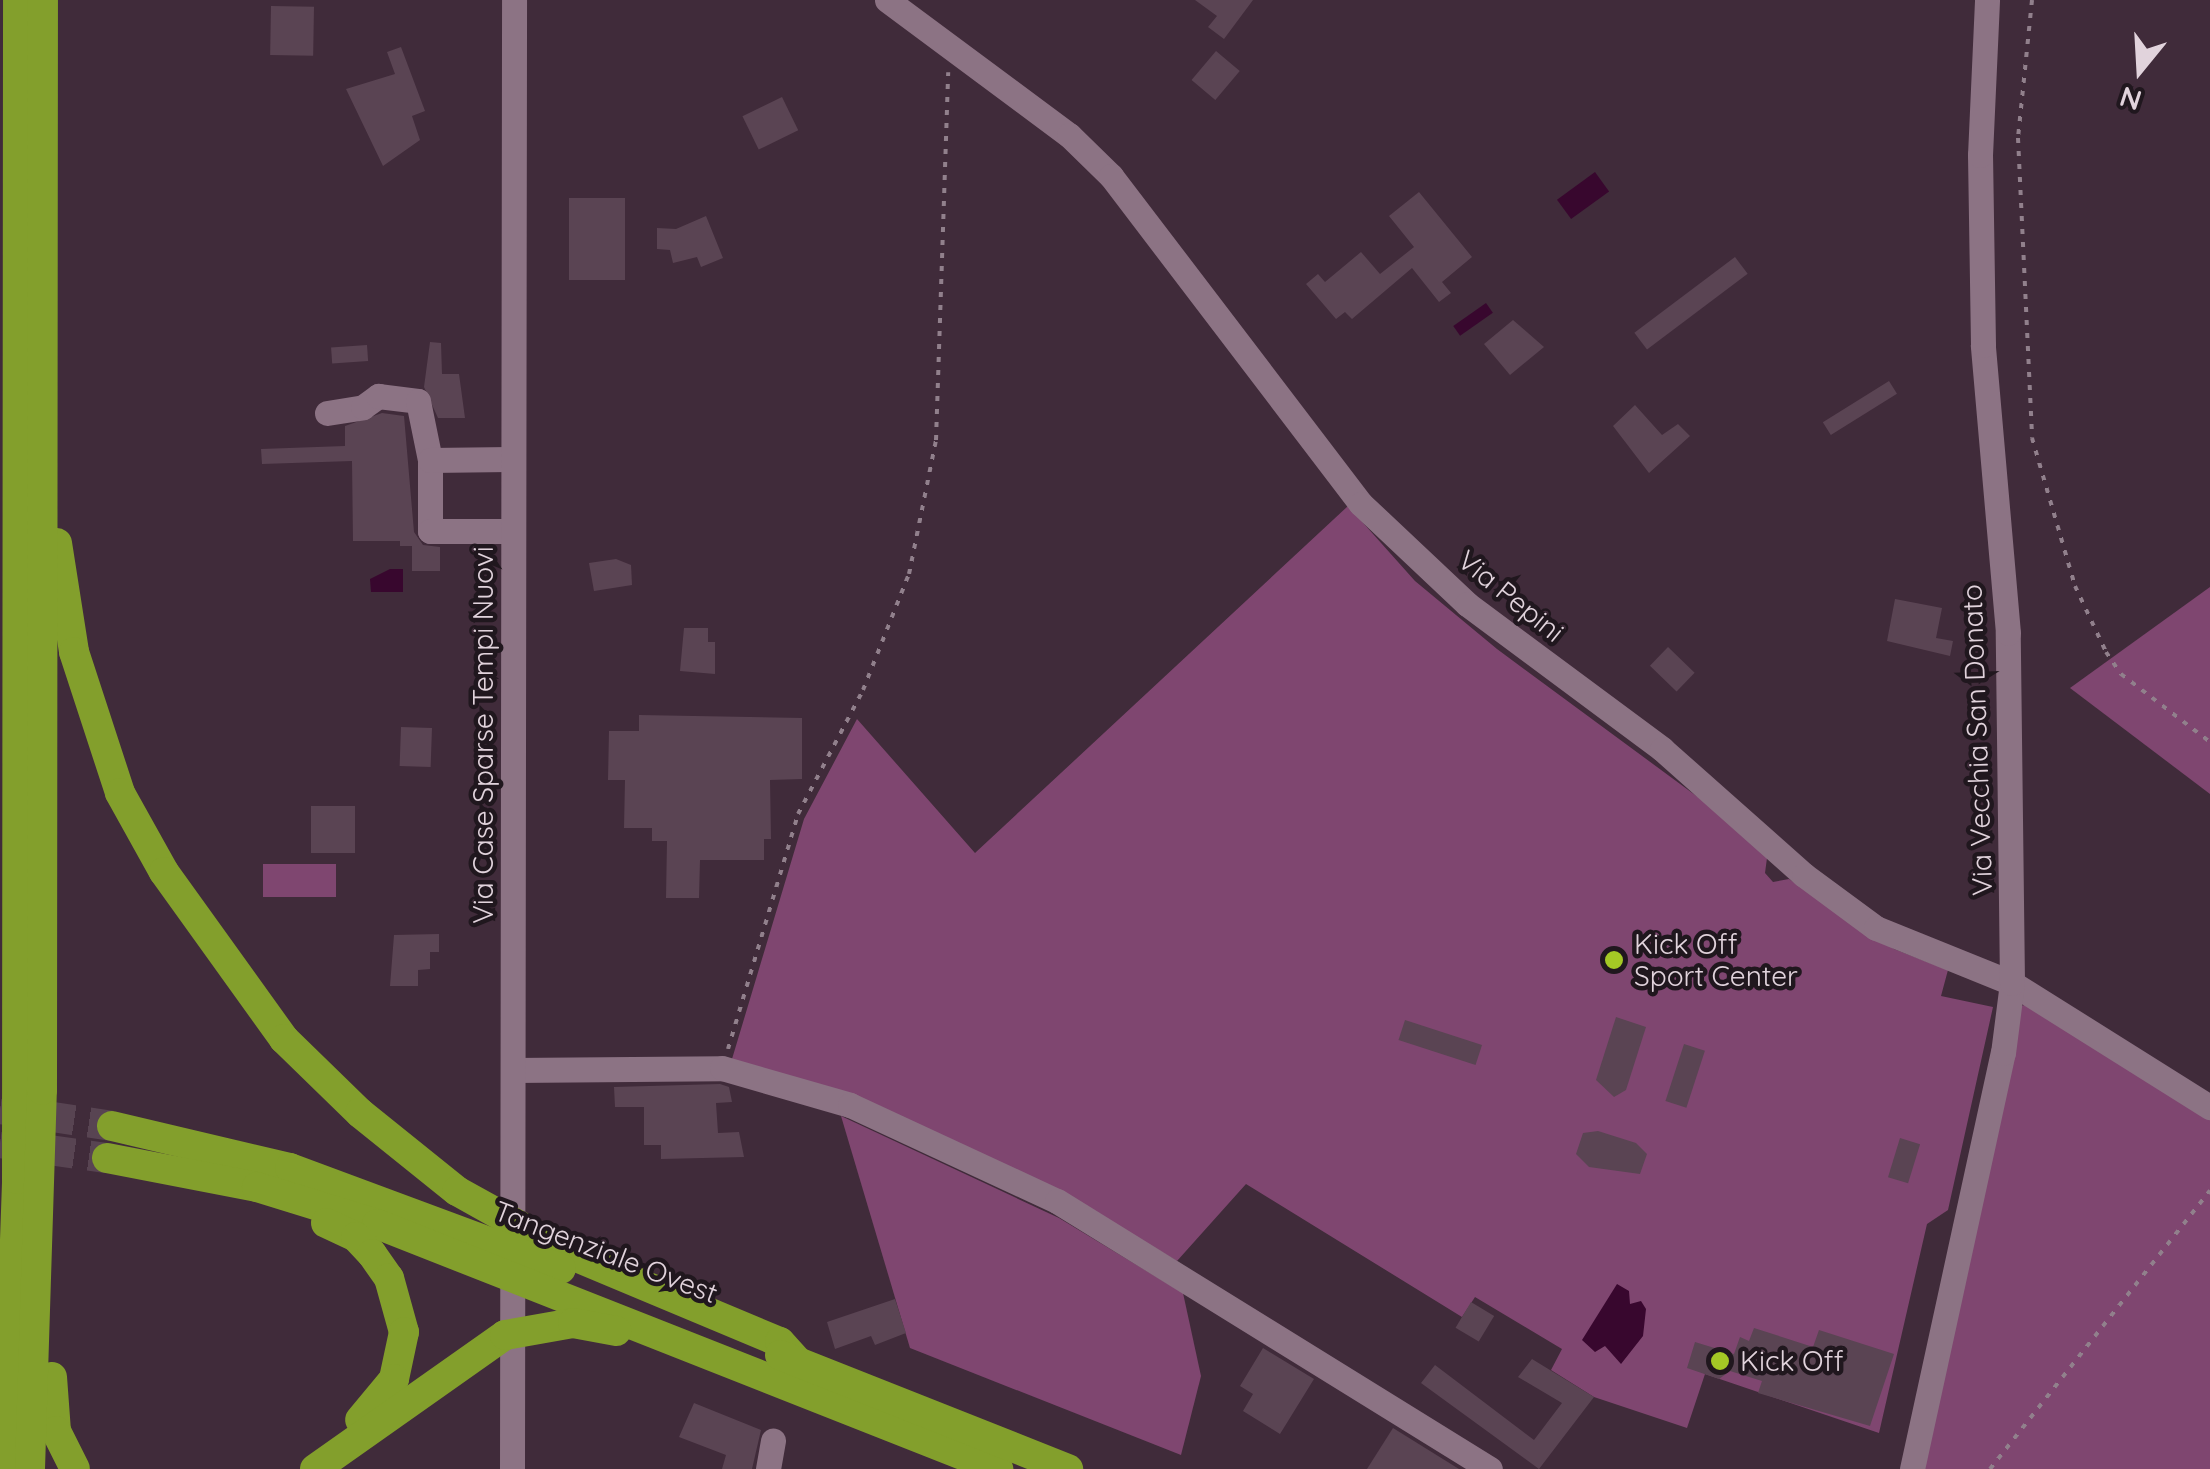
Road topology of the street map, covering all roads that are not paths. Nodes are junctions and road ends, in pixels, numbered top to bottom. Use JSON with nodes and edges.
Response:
{"nodes":[{"id":1,"x":18,"y":0,"type":"edge"},
{"id":2,"x":43,"y":0,"type":"edge"},
{"id":3,"x":54,"y":0,"type":"edge"},
{"id":4,"x":514,"y":0,"type":"edge"},
{"id":5,"x":887,"y":0,"type":"edge"},
{"id":6,"x":1987,"y":0,"type":"edge"},
{"id":7,"x":44,"y":63,"type":"junction"},
{"id":8,"x":40,"y":272,"type":"junction"},
{"id":9,"x":327,"y":413,"type":"dead end"},
{"id":10,"x":511,"y":459,"type":"junction"},
{"id":11,"x":430,"y":460,"type":"junction"},
{"id":12,"x":511,"y":531,"type":"junction"},
{"id":13,"x":2012,"y":983,"type":"junction"},
{"id":14,"x":513,"y":1070,"type":"junction"},
{"id":15,"x":42,"y":1090,"type":"junction"},
{"id":16,"x":2210,"y":1107,"type":"edge"},
{"id":17,"x":112,"y":1126,"type":"tunnel mouth"},
{"id":18,"x":17,"y":1194,"type":"junction"},
{"id":19,"x":465,"y":1244,"type":"junction"},
{"id":20,"x":570,"y":1287,"type":"junction"},
{"id":21,"x":0,"y":1353,"type":"edge"},
{"id":22,"x":774,"y":1440,"type":"dead end"},
{"id":23,"x":6,"y":1469,"type":"edge"},
{"id":24,"x":30,"y":1469,"type":"edge"},
{"id":25,"x":75,"y":1469,"type":"edge"},
{"id":26,"x":295,"y":1469,"type":"edge"},
{"id":27,"x":314,"y":1469,"type":"edge"},
{"id":28,"x":512,"y":1469,"type":"edge"},
{"id":29,"x":768,"y":1469,"type":"edge"},
{"id":30,"x":998,"y":1469,"type":"edge"},
{"id":31,"x":1068,"y":1469,"type":"edge"},
{"id":32,"x":1490,"y":1469,"type":"edge"},
{"id":33,"x":1912,"y":1469,"type":"edge"}],
"edges":[{"from":1,"to":18,"type":"highway"},
{"from":2,"to":7,"type":"highway"},
{"from":3,"to":7,"type":"highway"},
{"from":4,"to":10,"type":"street","name":"Via Case Sparse Tempi Nuovi"},
{"from":5,"to":13,"type":"street","name":"Via Pepini"},
{"from":6,"to":13,"type":"street","name":"Via Vecchia San Donato"},
{"from":7,"to":8,"type":"highway"},
{"from":8,"to":15,"type":"highway"},
{"from":8,"to":20,"type":"highway"},
{"from":9,"to":11,"type":"street"},
{"from":10,"to":11,"type":"street"},
{"from":10,"to":12,"type":"street","name":"Via Case Sparse Tempi Nuovi"},
{"from":11,"to":12,"type":"street"},
{"from":12,"to":14,"type":"street","name":"Via Case Sparse Tempi Nuovi"},
{"from":13,"to":16,"type":"street","name":"Via Pepini"},
{"from":13,"to":33,"type":"street","name":"Via Vecchia San Donato"},
{"from":14,"to":28,"type":"street","name":"Via Case Sparse Tempi Nuovi"},
{"from":14,"to":32,"type":"street"},
{"from":15,"to":24,"type":"highway"},
{"from":15,"to":25,"type":"highway"},
{"from":17,"to":19,"type":"highway","name":"Tangenziale Ovest"},
{"from":18,"to":21,"type":"highway"},
{"from":18,"to":23,"type":"highway"},
{"from":19,"to":20,"type":"highway","name":"Tangenziale Ovest"},
{"from":19,"to":26,"type":"highway","name":"Tangenziale Ovest"},
{"from":20,"to":27,"type":"highway"},
{"from":20,"to":30,"type":"highway","name":"Tangenziale Ovest"},
{"from":20,"to":31,"type":"highway","name":"Tangenziale Ovest"},
{"from":22,"to":29,"type":"street"}]}
